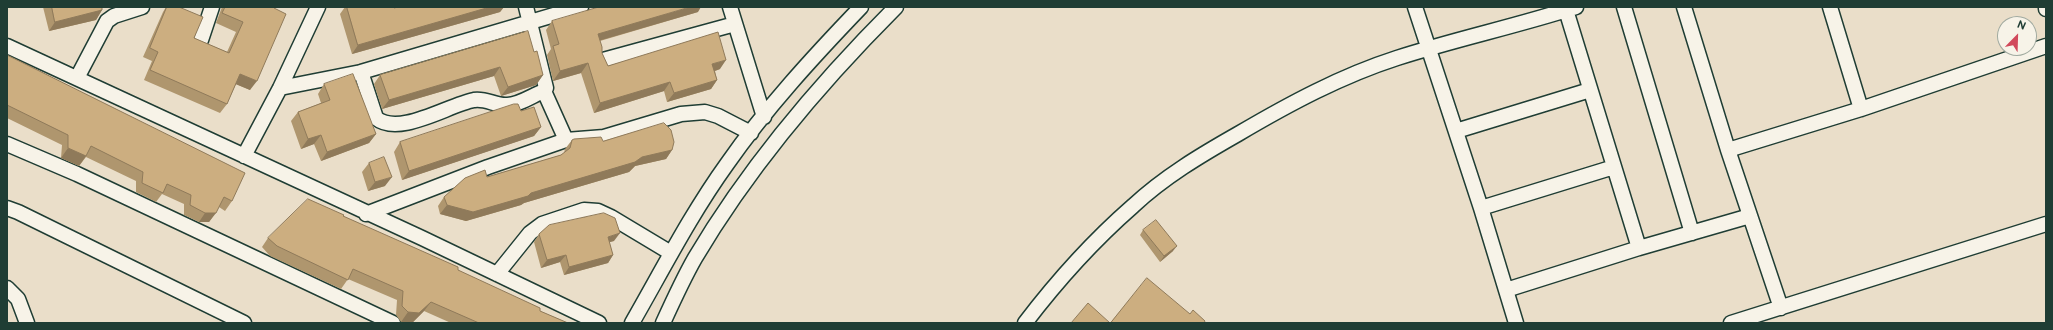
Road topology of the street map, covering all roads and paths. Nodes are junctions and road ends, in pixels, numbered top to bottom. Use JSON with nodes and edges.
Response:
{"nodes":[{"id":1,"x":142,"y":7,"type":"edge"},
{"id":2,"x":212,"y":7,"type":"edge"},
{"id":3,"x":318,"y":7,"type":"edge"},
{"id":4,"x":526,"y":7,"type":"edge"},
{"id":5,"x":580,"y":7,"type":"edge"},
{"id":6,"x":730,"y":7,"type":"edge"},
{"id":7,"x":861,"y":7,"type":"edge"},
{"id":8,"x":896,"y":7,"type":"edge"},
{"id":9,"x":1416,"y":7,"type":"edge"},
{"id":10,"x":1624,"y":7,"type":"edge"},
{"id":11,"x":1684,"y":7,"type":"edge"},
{"id":12,"x":1830,"y":7,"type":"edge"},
{"id":13,"x":1571,"y":9,"type":"edge"},
{"id":14,"x":1550,"y":10,"type":"edge"},
{"id":15,"x":531,"y":22,"type":"junction"},
{"id":16,"x":735,"y":24,"type":"junction"},
{"id":17,"x":201,"y":40,"type":"edge"},
{"id":18,"x":7,"y":46,"type":"edge"},
{"id":19,"x":2046,"y":46,"type":"edge"},
{"id":20,"x":1428,"y":49,"type":"junction"},
{"id":21,"x":603,"y":60,"type":"edge"},
{"id":22,"x":361,"y":72,"type":"junction"},
{"id":23,"x":77,"y":78,"type":"junction"},
{"id":24,"x":280,"y":88,"type":"junction"},
{"id":25,"x":1590,"y":90,"type":"junction"},
{"id":26,"x":544,"y":91,"type":"junction"},
{"id":27,"x":1861,"y":109,"type":"junction"},
{"id":28,"x":764,"y":117,"type":"junction"},
{"id":29,"x":1456,"y":131,"type":"junction"},
{"id":30,"x":751,"y":132,"type":"junction"},
{"id":31,"x":566,"y":140,"type":"junction"},
{"id":32,"x":7,"y":144,"type":"edge"},
{"id":33,"x":1728,"y":150,"type":"junction"},
{"id":34,"x":244,"y":156,"type":"junction"},
{"id":35,"x":1614,"y":167,"type":"junction"},
{"id":36,"x":7,"y":208,"type":"edge"},
{"id":37,"x":1481,"y":208,"type":"junction"},
{"id":38,"x":366,"y":214,"type":"junction"},
{"id":39,"x":1750,"y":216,"type":"junction"},
{"id":40,"x":2046,"y":224,"type":"edge"},
{"id":41,"x":1692,"y":233,"type":"junction"},
{"id":42,"x":1639,"y":248,"type":"junction"},
{"id":43,"x":671,"y":253,"type":"junction"},
{"id":44,"x":497,"y":274,"type":"junction"},
{"id":45,"x":7,"y":288,"type":"edge"},
{"id":46,"x":1506,"y":290,"type":"junction"},
{"id":47,"x":1780,"y":308,"type":"junction"},
{"id":48,"x":27,"y":323,"type":"edge"},
{"id":49,"x":244,"y":323,"type":"edge"},
{"id":50,"x":393,"y":323,"type":"edge"},
{"id":51,"x":599,"y":323,"type":"edge"},
{"id":52,"x":632,"y":323,"type":"edge"},
{"id":53,"x":662,"y":323,"type":"edge"},
{"id":54,"x":1025,"y":323,"type":"edge"},
{"id":55,"x":1516,"y":323,"type":"edge"},
{"id":56,"x":1731,"y":323,"type":"edge"}],
"edges":[{"from":1,"to":23,"type":"street"},
{"from":2,"to":17,"type":"street"},
{"from":3,"to":24,"type":"street"},
{"from":4,"to":15,"type":"street"},
{"from":5,"to":15,"type":"street"},
{"from":6,"to":16,"type":"street"},
{"from":7,"to":28,"type":"street"},
{"from":8,"to":53,"type":"street"},
{"from":9,"to":20,"type":"street"},
{"from":10,"to":41,"type":"street"},
{"from":11,"to":33,"type":"street"},
{"from":12,"to":27,"type":"street"},
{"from":13,"to":14,"type":"street"},
{"from":13,"to":25,"type":"street"},
{"from":14,"to":20,"type":"street"},
{"from":15,"to":22,"type":"street"},
{"from":15,"to":26,"type":"street"},
{"from":16,"to":21,"type":"street"},
{"from":16,"to":28,"type":"street"},
{"from":18,"to":23,"type":"street"},
{"from":19,"to":27,"type":"street"},
{"from":20,"to":29,"type":"street"},
{"from":20,"to":54,"type":"street"},
{"from":22,"to":24,"type":"street"},
{"from":22,"to":26,"type":"street"},
{"from":23,"to":34,"type":"street"},
{"from":24,"to":34,"type":"street"},
{"from":25,"to":29,"type":"street"},
{"from":25,"to":35,"type":"street"},
{"from":26,"to":31,"type":"street"},
{"from":27,"to":33,"type":"street"},
{"from":28,"to":30,"type":"street"},
{"from":29,"to":37,"type":"street"},
{"from":30,"to":31,"type":"street"},
{"from":30,"to":43,"type":"street"},
{"from":31,"to":38,"type":"street"},
{"from":32,"to":50,"type":"street"},
{"from":33,"to":39,"type":"street"},
{"from":34,"to":38,"type":"street"},
{"from":35,"to":37,"type":"street"},
{"from":35,"to":42,"type":"street"},
{"from":36,"to":49,"type":"street"},
{"from":37,"to":46,"type":"street"},
{"from":38,"to":44,"type":"street"},
{"from":39,"to":41,"type":"street"},
{"from":39,"to":47,"type":"street"},
{"from":40,"to":47,"type":"street"},
{"from":41,"to":42,"type":"street"},
{"from":42,"to":46,"type":"street"},
{"from":43,"to":44,"type":"street"},
{"from":43,"to":52,"type":"street"},
{"from":44,"to":51,"type":"street"},
{"from":45,"to":48,"type":"street"},
{"from":46,"to":55,"type":"street"},
{"from":47,"to":56,"type":"street"}]}
